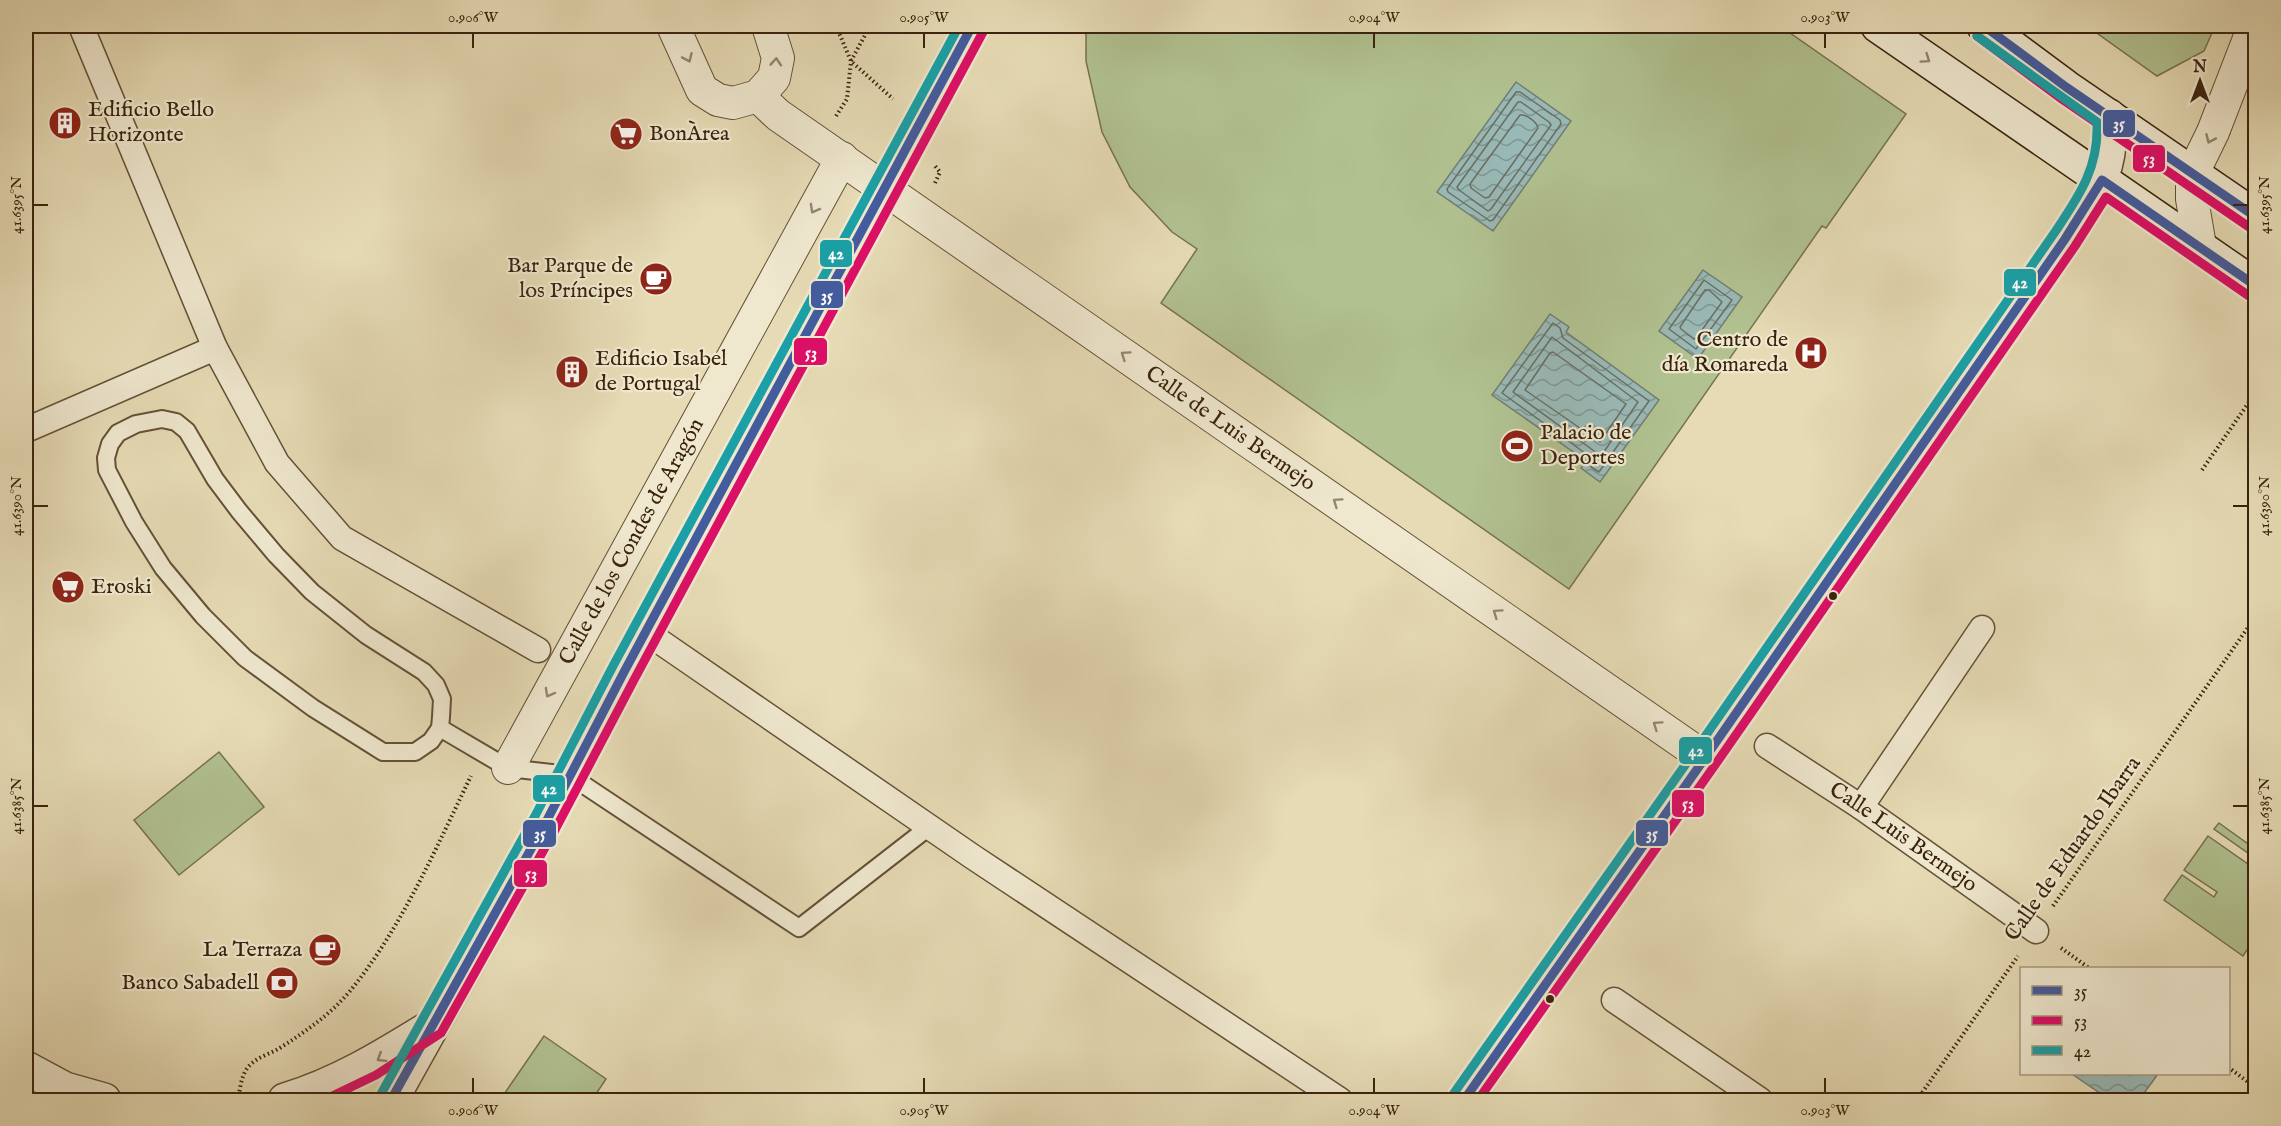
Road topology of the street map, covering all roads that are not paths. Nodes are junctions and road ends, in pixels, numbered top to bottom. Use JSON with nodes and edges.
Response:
{"nodes":[{"id":1,"x":81,"y":26,"type":"edge"},
{"id":2,"x":673,"y":26,"type":"edge"},
{"id":3,"x":768,"y":26,"type":"edge"},
{"id":4,"x":972,"y":26,"type":"edge"},
{"id":5,"x":1878,"y":26,"type":"edge"},
{"id":6,"x":1984,"y":26,"type":"edge"},
{"id":7,"x":2254,"y":26,"type":"edge"},
{"id":8,"x":758,"y":96,"type":"junction"},
{"id":9,"x":2109,"y":116,"type":"junction"},
{"id":10,"x":842,"y":158,"type":"junction"},
{"id":11,"x":2192,"y":175,"type":"junction"},
{"id":12,"x":2102,"y":180,"type":"junction"},
{"id":13,"x":884,"y":188,"type":"junction"},
{"id":14,"x":2256,"y":217,"type":"edge"},
{"id":15,"x":2200,"y":246,"type":"junction"},
{"id":16,"x":2256,"y":286,"type":"edge"},
{"id":17,"x":215,"y":348,"type":"junction"},
{"id":18,"x":26,"y":430,"type":"edge"},
{"id":19,"x":1982,"y":628,"type":"dead end"},
{"id":20,"x":646,"y":632,"type":"junction"},
{"id":21,"x":538,"y":650,"type":"dead end"},
{"id":22,"x":440,"y":728,"type":"junction"},
{"id":23,"x":1767,"y":746,"type":"dead end"},
{"id":24,"x":1705,"y":758,"type":"junction"},
{"id":25,"x":508,"y":768,"type":"junction"},
{"id":26,"x":569,"y":775,"type":"junction"},
{"id":27,"x":1861,"y":807,"type":"junction"},
{"id":28,"x":929,"y":827,"type":"junction"},
{"id":29,"x":2036,"y":931,"type":"road end"},
{"id":30,"x":1614,"y":1000,"type":"dead end"},
{"id":31,"x":430,"y":1027,"type":"junction"},
{"id":32,"x":26,"y":1068,"type":"edge"},
{"id":33,"x":104,"y":1101,"type":"edge"},
{"id":34,"x":285,"y":1101,"type":"edge"},
{"id":35,"x":391,"y":1101,"type":"edge"},
{"id":36,"x":1340,"y":1101,"type":"edge"},
{"id":37,"x":1464,"y":1101,"type":"edge"},
{"id":38,"x":1760,"y":1101,"type":"edge"}],
"edges":[{"from":1,"to":17,"type":"street"},
{"from":2,"to":8,"type":"street","one_way":true},
{"from":8,"to":3,"type":"street","one_way":true},
{"from":4,"to":13,"type":"street"},
{"from":5,"to":12,"type":"street","one_way":true},
{"from":6,"to":9,"type":"street"},
{"from":7,"to":11,"type":"street","one_way":true},
{"from":8,"to":10,"type":"street","name":"Calle de Luis Bermejo"},
{"from":9,"to":11,"type":"street"},
{"from":9,"to":12,"type":"street"},
{"from":10,"to":13,"type":"street","name":"Calle de Luis Bermejo"},
{"from":10,"to":25,"type":"street","name":"Calle de los Condes de Aragón","one_way":true},
{"from":11,"to":14,"type":"street"},
{"from":11,"to":15,"type":"street"},
{"from":12,"to":15,"type":"street"},
{"from":12,"to":24,"type":"street"},
{"from":13,"to":20,"type":"street"},
{"from":24,"to":13,"type":"street","name":"Calle de Luis Bermejo","one_way":true},
{"from":15,"to":16,"type":"street"},
{"from":17,"to":18,"type":"street"},
{"from":17,"to":21,"type":"street"},
{"from":19,"to":27,"type":"street"},
{"from":20,"to":26,"type":"street"},
{"from":20,"to":28,"type":"street"},
{"from":22,"to":22,"type":"lane"},
{"from":22,"to":25,"type":"lane"},
{"from":23,"to":27,"type":"street","name":"Calle Luis Bermejo"},
{"from":24,"to":37,"type":"street"},
{"from":25,"to":26,"type":"lane"},
{"from":26,"to":28,"type":"lane"},
{"from":26,"to":31,"type":"street"},
{"from":27,"to":29,"type":"street","name":"Calle Luis Bermejo"},
{"from":28,"to":36,"type":"street"},
{"from":30,"to":38,"type":"street"},
{"from":31,"to":34,"type":"street","one_way":true},
{"from":31,"to":35,"type":"street"},
{"from":32,"to":33,"type":"street"}]}
